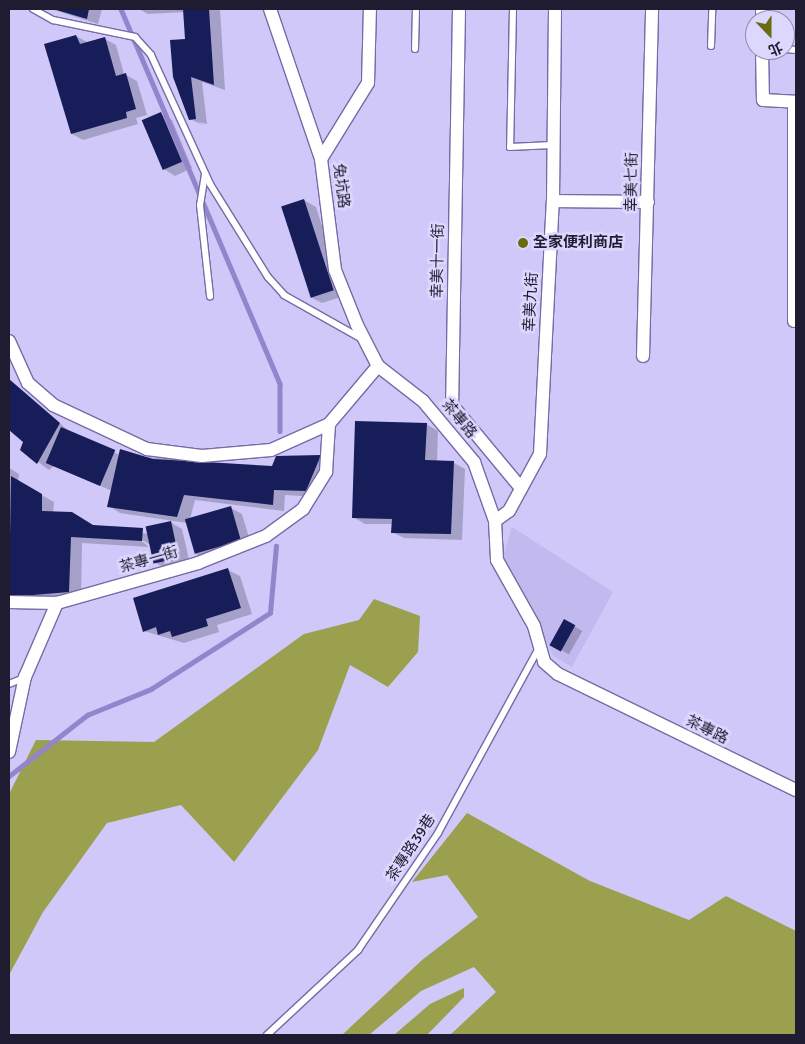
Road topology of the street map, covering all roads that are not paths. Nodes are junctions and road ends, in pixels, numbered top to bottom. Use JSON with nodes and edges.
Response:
{"nodes":[{"id":1,"x":33,"y":9,"type":"edge"},
{"id":2,"x":270,"y":9,"type":"edge"},
{"id":3,"x":370,"y":9,"type":"edge"},
{"id":4,"x":416,"y":9,"type":"edge"},
{"id":5,"x":459,"y":9,"type":"edge"},
{"id":6,"x":513,"y":9,"type":"edge"},
{"id":7,"x":555,"y":9,"type":"edge"},
{"id":8,"x":652,"y":9,"type":"edge"},
{"id":9,"x":712,"y":9,"type":"edge"},
{"id":10,"x":712,"y":46,"type":"dead end"},
{"id":11,"x":415,"y":49,"type":"dead end"},
{"id":12,"x":762,"y":60,"type":"edge"},
{"id":13,"x":795,"y":102,"type":"edge"},
{"id":14,"x":552,"y":145,"type":"junction"},
{"id":15,"x":321,"y":159,"type":"junction"},
{"id":16,"x":205,"y":174,"type":"junction"},
{"id":17,"x":552,"y":201,"type":"junction"},
{"id":18,"x":648,"y":202,"type":"junction"},
{"id":19,"x":210,"y":296,"type":"dead end"},
{"id":20,"x":794,"y":321,"type":"dead end"},
{"id":21,"x":9,"y":341,"type":"edge"},
{"id":22,"x":367,"y":343,"type":"junction"},
{"id":23,"x":643,"y":356,"type":"dead end"},
{"id":24,"x":378,"y":366,"type":"junction"},
{"id":25,"x":329,"y":424,"type":"junction"},
{"id":26,"x":521,"y":488,"type":"junction"},
{"id":27,"x":495,"y":521,"type":"junction"},
{"id":28,"x":9,"y":602,"type":"edge"},
{"id":29,"x":57,"y":603,"type":"junction"},
{"id":30,"x":540,"y":647,"type":"junction"},
{"id":31,"x":26,"y":678,"type":"junction"},
{"id":32,"x":9,"y":684,"type":"edge"},
{"id":33,"x":9,"y":752,"type":"edge"},
{"id":34,"x":796,"y":790,"type":"edge"},
{"id":35,"x":267,"y":1035,"type":"edge"}],
"edges":[{"from":1,"to":16,"type":"lane"},
{"from":2,"to":15,"type":"street","name":"兔坑路"},
{"from":3,"to":15,"type":"street"},
{"from":4,"to":11,"type":"lane"},
{"from":5,"to":26,"type":"street","name":"幸美十一街"},
{"from":6,"to":14,"type":"lane"},
{"from":7,"to":14,"type":"street","name":"幸美九街"},
{"from":8,"to":18,"type":"street","name":"幸美七街"},
{"from":9,"to":10,"type":"lane"},
{"from":12,"to":13,"type":"street"},
{"from":13,"to":20,"type":"street"},
{"from":14,"to":17,"type":"street","name":"幸美九街"},
{"from":15,"to":22,"type":"street","name":"兔坑路"},
{"from":16,"to":19,"type":"lane"},
{"from":16,"to":22,"type":"lane"},
{"from":17,"to":18,"type":"street"},
{"from":17,"to":26,"type":"street","name":"幸美九街"},
{"from":18,"to":23,"type":"street","name":"幸美七街"},
{"from":21,"to":25,"type":"street"},
{"from":22,"to":24,"type":"street","name":"兔坑路"},
{"from":24,"to":25,"type":"street"},
{"from":24,"to":27,"type":"street","name":"茶專路"},
{"from":25,"to":29,"type":"street","name":"茶專一街"},
{"from":26,"to":27,"type":"street","name":"幸美九街"},
{"from":27,"to":30,"type":"street","name":"茶專路"},
{"from":28,"to":29,"type":"street","name":"茶專一街"},
{"from":29,"to":31,"type":"street"},
{"from":30,"to":34,"type":"street","name":"茶專路"},
{"from":30,"to":35,"type":"lane","name":"茶專路39巷"},
{"from":31,"to":32,"type":"lane"},
{"from":31,"to":33,"type":"street"}]}
